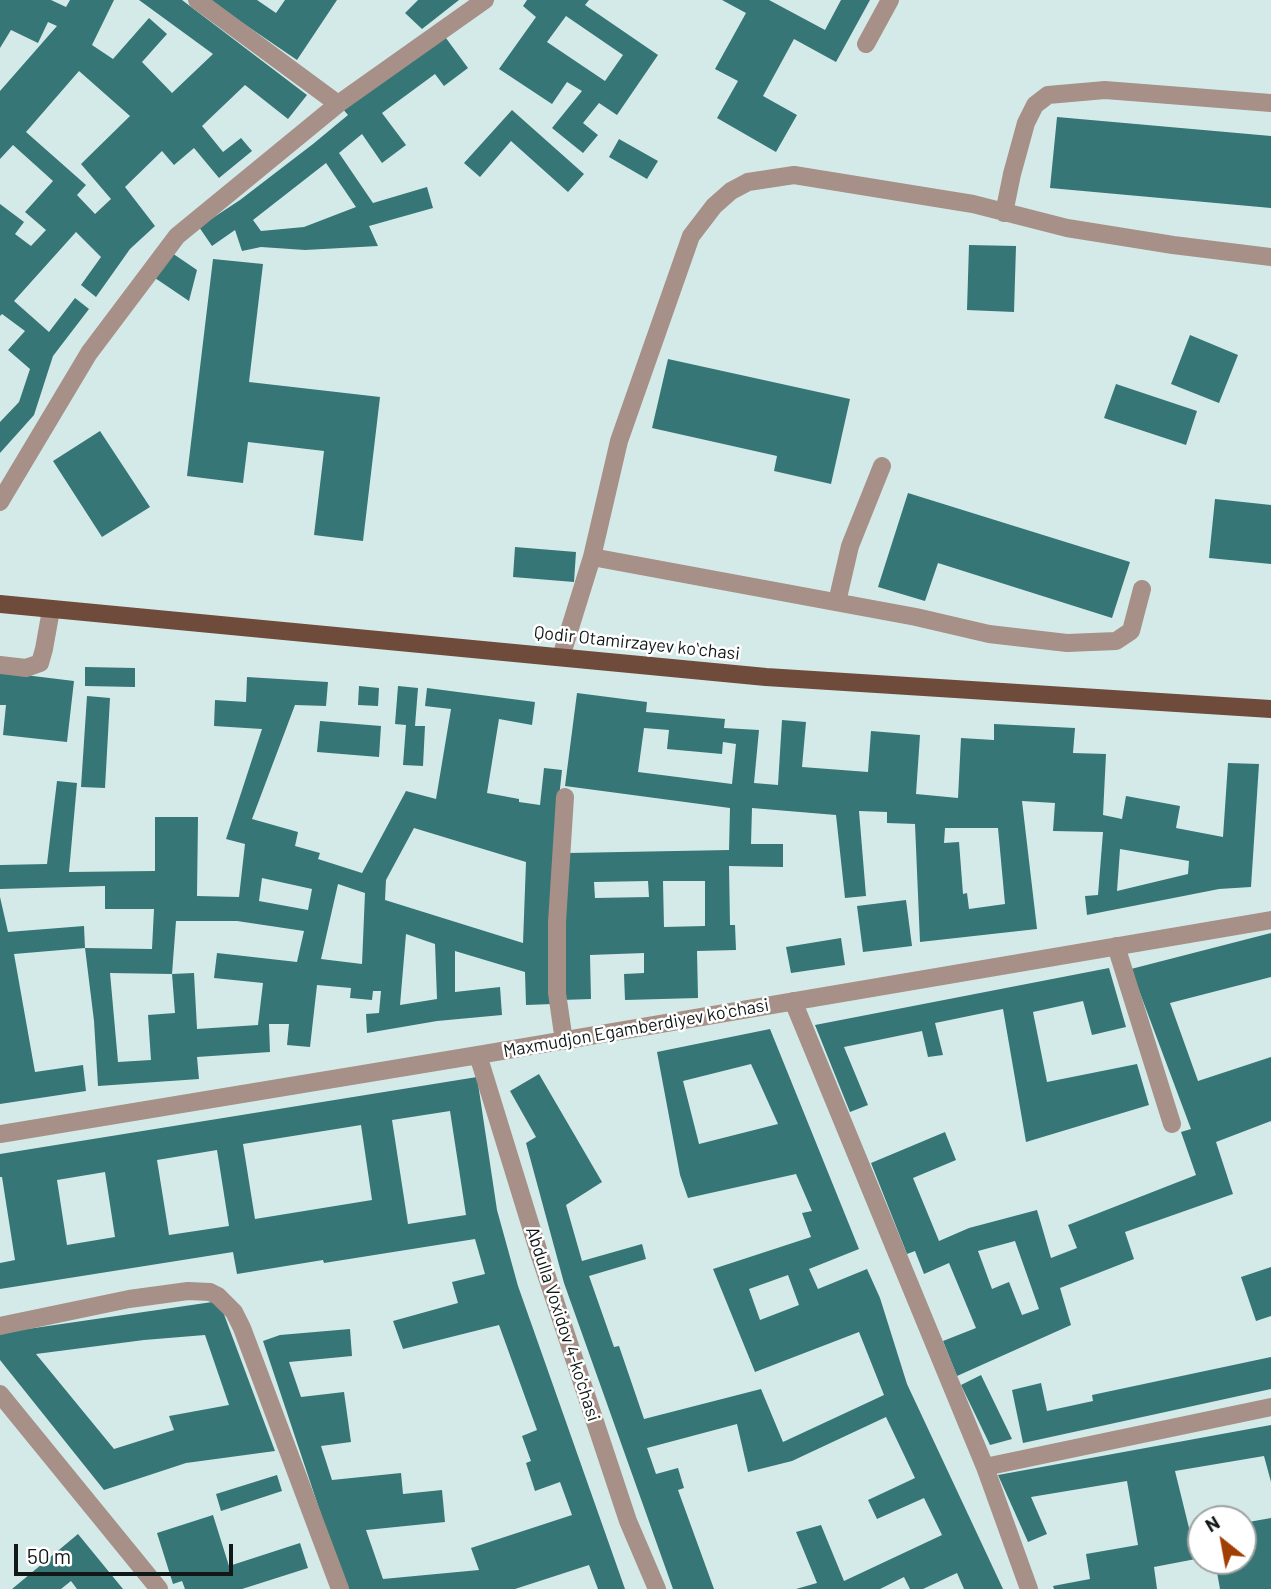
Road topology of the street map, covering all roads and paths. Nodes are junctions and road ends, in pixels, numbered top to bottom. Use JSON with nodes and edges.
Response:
{"nodes":[{"id":1,"x":197,"y":0,"type":"edge"},
{"id":2,"x":485,"y":0,"type":"edge"},
{"id":3,"x":890,"y":0,"type":"edge"},
{"id":4,"x":866,"y":44,"type":"dead end"},
{"id":5,"x":1271,"y":103,"type":"edge"},
{"id":6,"x":338,"y":104,"type":"junction"},
{"id":7,"x":1004,"y":213,"type":"junction"},
{"id":8,"x":1271,"y":257,"type":"edge"},
{"id":9,"x":882,"y":466,"type":"dead end"},
{"id":10,"x":0,"y":502,"type":"edge"},
{"id":11,"x":592,"y":557,"type":"junction"},
{"id":12,"x":1142,"y":589,"type":"dead end"},
{"id":13,"x":837,"y":602,"type":"junction"},
{"id":14,"x":0,"y":604,"type":"edge"},
{"id":15,"x":51,"y":610,"type":"junction"},
{"id":16,"x":561,"y":657,"type":"junction"},
{"id":17,"x":0,"y":664,"type":"edge"},
{"id":18,"x":1271,"y":709,"type":"edge"},
{"id":19,"x":565,"y":797,"type":"dead end"},
{"id":20,"x":1271,"y":920,"type":"edge"},
{"id":21,"x":1116,"y":946,"type":"junction"},
{"id":22,"x":793,"y":1001,"type":"junction"},
{"id":23,"x":564,"y":1041,"type":"junction"},
{"id":24,"x":478,"y":1055,"type":"junction"},
{"id":25,"x":1172,"y":1124,"type":"dead end"},
{"id":26,"x":0,"y":1134,"type":"edge"},
{"id":27,"x":0,"y":1326,"type":"edge"},
{"id":28,"x":0,"y":1394,"type":"edge"},
{"id":29,"x":1271,"y":1406,"type":"edge"},
{"id":30,"x":985,"y":1467,"type":"junction"},
{"id":31,"x":159,"y":1589,"type":"edge"},
{"id":32,"x":340,"y":1589,"type":"edge"},
{"id":33,"x":657,"y":1589,"type":"edge"},
{"id":34,"x":1029,"y":1589,"type":"edge"}],
"edges":[{"from":1,"to":6,"type":"street"},
{"from":2,"to":6,"type":"street"},
{"from":3,"to":4,"type":"street"},
{"from":5,"to":7,"type":"street"},
{"from":6,"to":10,"type":"street"},
{"from":7,"to":8,"type":"street"},
{"from":7,"to":11,"type":"street"},
{"from":9,"to":13,"type":"street"},
{"from":11,"to":13,"type":"street"},
{"from":11,"to":16,"type":"street"},
{"from":12,"to":13,"type":"street"},
{"from":14,"to":15,"type":"main road","name":"Qodir Otamirzayev koʻchasi"},
{"from":15,"to":16,"type":"main road","name":"Qodir Otamirzayev koʻchasi"},
{"from":15,"to":17,"type":"street"},
{"from":16,"to":18,"type":"main road","name":"Qodir Otamirzayev koʻchasi"},
{"from":19,"to":23,"type":"street"},
{"from":20,"to":21,"type":"street","name":"Maxmudjon Egamberdiyev koʻchasi"},
{"from":21,"to":22,"type":"street","name":"Maxmudjon Egamberdiyev koʻchasi"},
{"from":21,"to":25,"type":"street"},
{"from":22,"to":23,"type":"street","name":"Maxmudjon Egamberdiyev koʻchasi"},
{"from":22,"to":30,"type":"street"},
{"from":23,"to":24,"type":"street","name":"Maxmudjon Egamberdiyev koʻchasi"},
{"from":24,"to":26,"type":"street","name":"Maxmudjon Egamberdiyev koʻchasi"},
{"from":24,"to":33,"type":"street","name":"Abdulla Voxidov 4-ko'chasi"},
{"from":27,"to":32,"type":"street"},
{"from":28,"to":31,"type":"street"},
{"from":29,"to":30,"type":"street"},
{"from":30,"to":34,"type":"street"}]}
